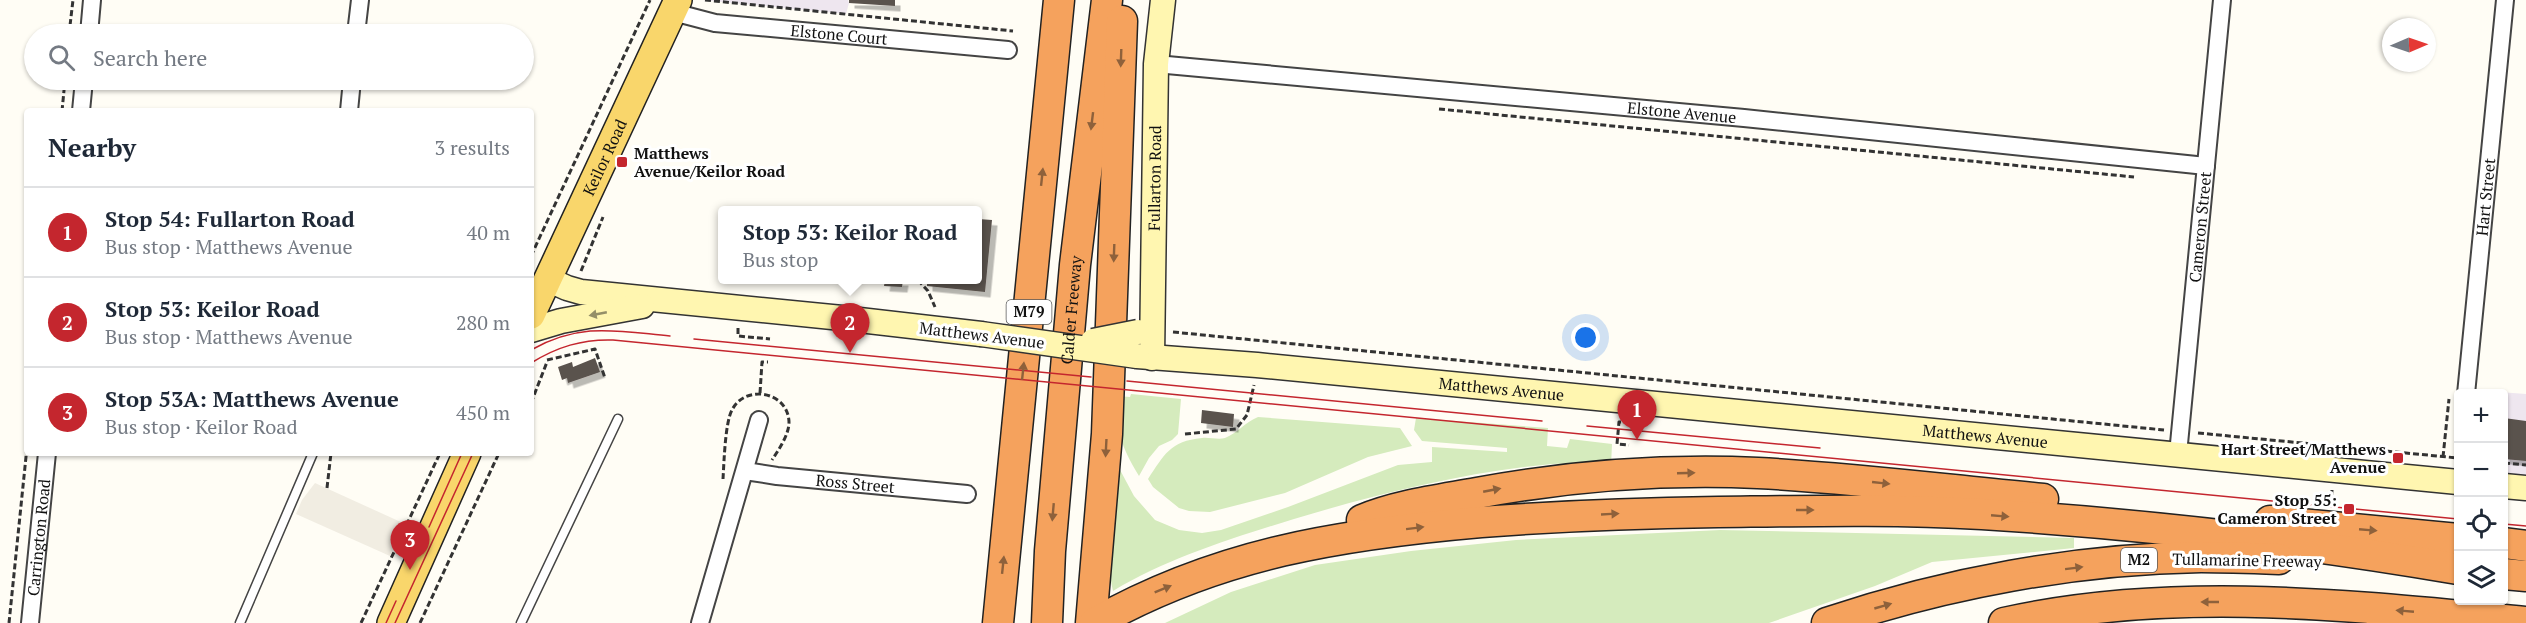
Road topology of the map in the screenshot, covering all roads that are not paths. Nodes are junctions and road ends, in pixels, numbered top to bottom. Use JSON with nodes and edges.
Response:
{"nodes":[{"id":1,"x":92,"y":0,"type":"edge"},
{"id":2,"x":360,"y":0,"type":"edge"},
{"id":3,"x":1059,"y":0,"type":"edge"},
{"id":4,"x":1107,"y":0,"type":"edge"},
{"id":5,"x":1119,"y":0,"type":"edge"},
{"id":6,"x":1163,"y":0,"type":"edge"},
{"id":7,"x":2222,"y":0,"type":"edge"},
{"id":8,"x":2505,"y":0,"type":"edge"},
{"id":9,"x":667,"y":4,"type":"edge"},
{"id":10,"x":89,"y":24,"type":"edge"},
{"id":11,"x":357,"y":24,"type":"edge"},
{"id":12,"x":1008,"y":50,"type":"dead end"},
{"id":13,"x":1156,"y":64,"type":"junction"},
{"id":14,"x":83,"y":90,"type":"edge"},
{"id":15,"x":351,"y":90,"type":"edge"},
{"id":16,"x":81,"y":108,"type":"edge"},
{"id":17,"x":349,"y":108,"type":"edge"},
{"id":18,"x":2206,"y":166,"type":"junction"},
{"id":19,"x":548,"y":279,"type":"junction"},
{"id":20,"x":677,"y":301,"type":"junction"},
{"id":21,"x":534,"y":309,"type":"edge"},
{"id":22,"x":534,"y":329,"type":"edge"},
{"id":23,"x":1150,"y":337,"type":"junction"},
{"id":24,"x":2466,"y":389,"type":"edge"},
{"id":25,"x":618,"y":419,"type":"dead end"},
{"id":26,"x":759,"y":420,"type":"dead end"},
{"id":27,"x":2178,"y":443,"type":"junction"},
{"id":28,"x":47,"y":456,"type":"edge"},
{"id":29,"x":312,"y":456,"type":"edge"},
{"id":30,"x":466,"y":456,"type":"edge"},
{"id":31,"x":745,"y":471,"type":"junction"},
{"id":32,"x":2454,"y":473,"type":"edge"},
{"id":33,"x":2508,"y":486,"type":"edge"},
{"id":34,"x":2526,"y":488,"type":"edge"},
{"id":35,"x":967,"y":494,"type":"dead end"},
{"id":36,"x":2454,"y":539,"type":"edge"},
{"id":37,"x":2508,"y":544,"type":"edge"},
{"id":38,"x":1295,"y":546,"type":"junction"},
{"id":39,"x":2526,"y":546,"type":"edge"},
{"id":40,"x":2454,"y":568,"type":"edge"},
{"id":41,"x":2454,"y":569,"type":"edge"},
{"id":42,"x":2508,"y":574,"type":"edge"},
{"id":43,"x":2526,"y":576,"type":"edge"},
{"id":44,"x":1099,"y":620,"type":"edge"},
{"id":45,"x":2526,"y":622,"type":"edge"},
{"id":46,"x":30,"y":623,"type":"edge"},
{"id":47,"x":240,"y":623,"type":"edge"},
{"id":48,"x":391,"y":623,"type":"edge"},
{"id":49,"x":521,"y":623,"type":"edge"},
{"id":50,"x":700,"y":623,"type":"edge"},
{"id":51,"x":998,"y":623,"type":"edge"},
{"id":52,"x":1047,"y":623,"type":"edge"},
{"id":53,"x":1827,"y":623,"type":"edge"},
{"id":54,"x":2004,"y":623,"type":"edge"}],
"edges":[{"from":1,"to":10,"type":"street"},
{"from":2,"to":11,"type":"street"},
{"from":51,"to":3,"type":"highway","number":"M79","one_way":true},
{"from":4,"to":52,"type":"highway","name":"Calder Freeway","number":"M79","one_way":true},
{"from":5,"to":44,"type":"highway","one_way":true},
{"from":6,"to":13,"type":"main road","name":"Fullarton Road"},
{"from":7,"to":18,"type":"street","name":"Cameron Street"},
{"from":8,"to":24,"type":"street","name":"Hart Street"},
{"from":9,"to":12,"type":"street","name":"Elstone Court"},
{"from":9,"to":19,"type":"main road","name":"Keilor Road"},
{"from":13,"to":18,"type":"street","name":"Elstone Avenue"},
{"from":13,"to":23,"type":"main road","name":"Fullarton Road"},
{"from":14,"to":16,"type":"street"},
{"from":15,"to":17,"type":"street"},
{"from":18,"to":27,"type":"street","name":"Cameron Street"},
{"from":19,"to":20,"type":"main road","name":"Matthews Avenue"},
{"from":19,"to":21,"type":"main road","name":"Keilor Road"},
{"from":20,"to":22,"type":"main road","one_way":true},
{"from":20,"to":23,"type":"main road","name":"Matthews Avenue","bridge":true},
{"from":23,"to":27,"type":"main road","name":"Matthews Avenue"},
{"from":25,"to":49,"type":"lane"},
{"from":26,"to":31,"type":"street"},
{"from":27,"to":32,"type":"main road","name":"Matthews Avenue"},
{"from":28,"to":46,"type":"street","name":"Carrington Road"},
{"from":29,"to":47,"type":"lane"},
{"from":30,"to":48,"type":"main road"},
{"from":31,"to":35,"type":"street","name":"Ross Street"},
{"from":31,"to":50,"type":"street"},
{"from":33,"to":34,"type":"main road"},
{"from":38,"to":36,"type":"highway","one_way":true},
{"from":37,"to":39,"type":"highway"},
{"from":38,"to":40,"type":"highway","one_way":true},
{"from":44,"to":38,"type":"highway","one_way":true},
{"from":53,"to":41,"type":"highway","name":"Tullamarine Freeway","number":"M2","one_way":true},
{"from":42,"to":43,"type":"highway"},
{"from":45,"to":54,"type":"highway","one_way":true}]}
